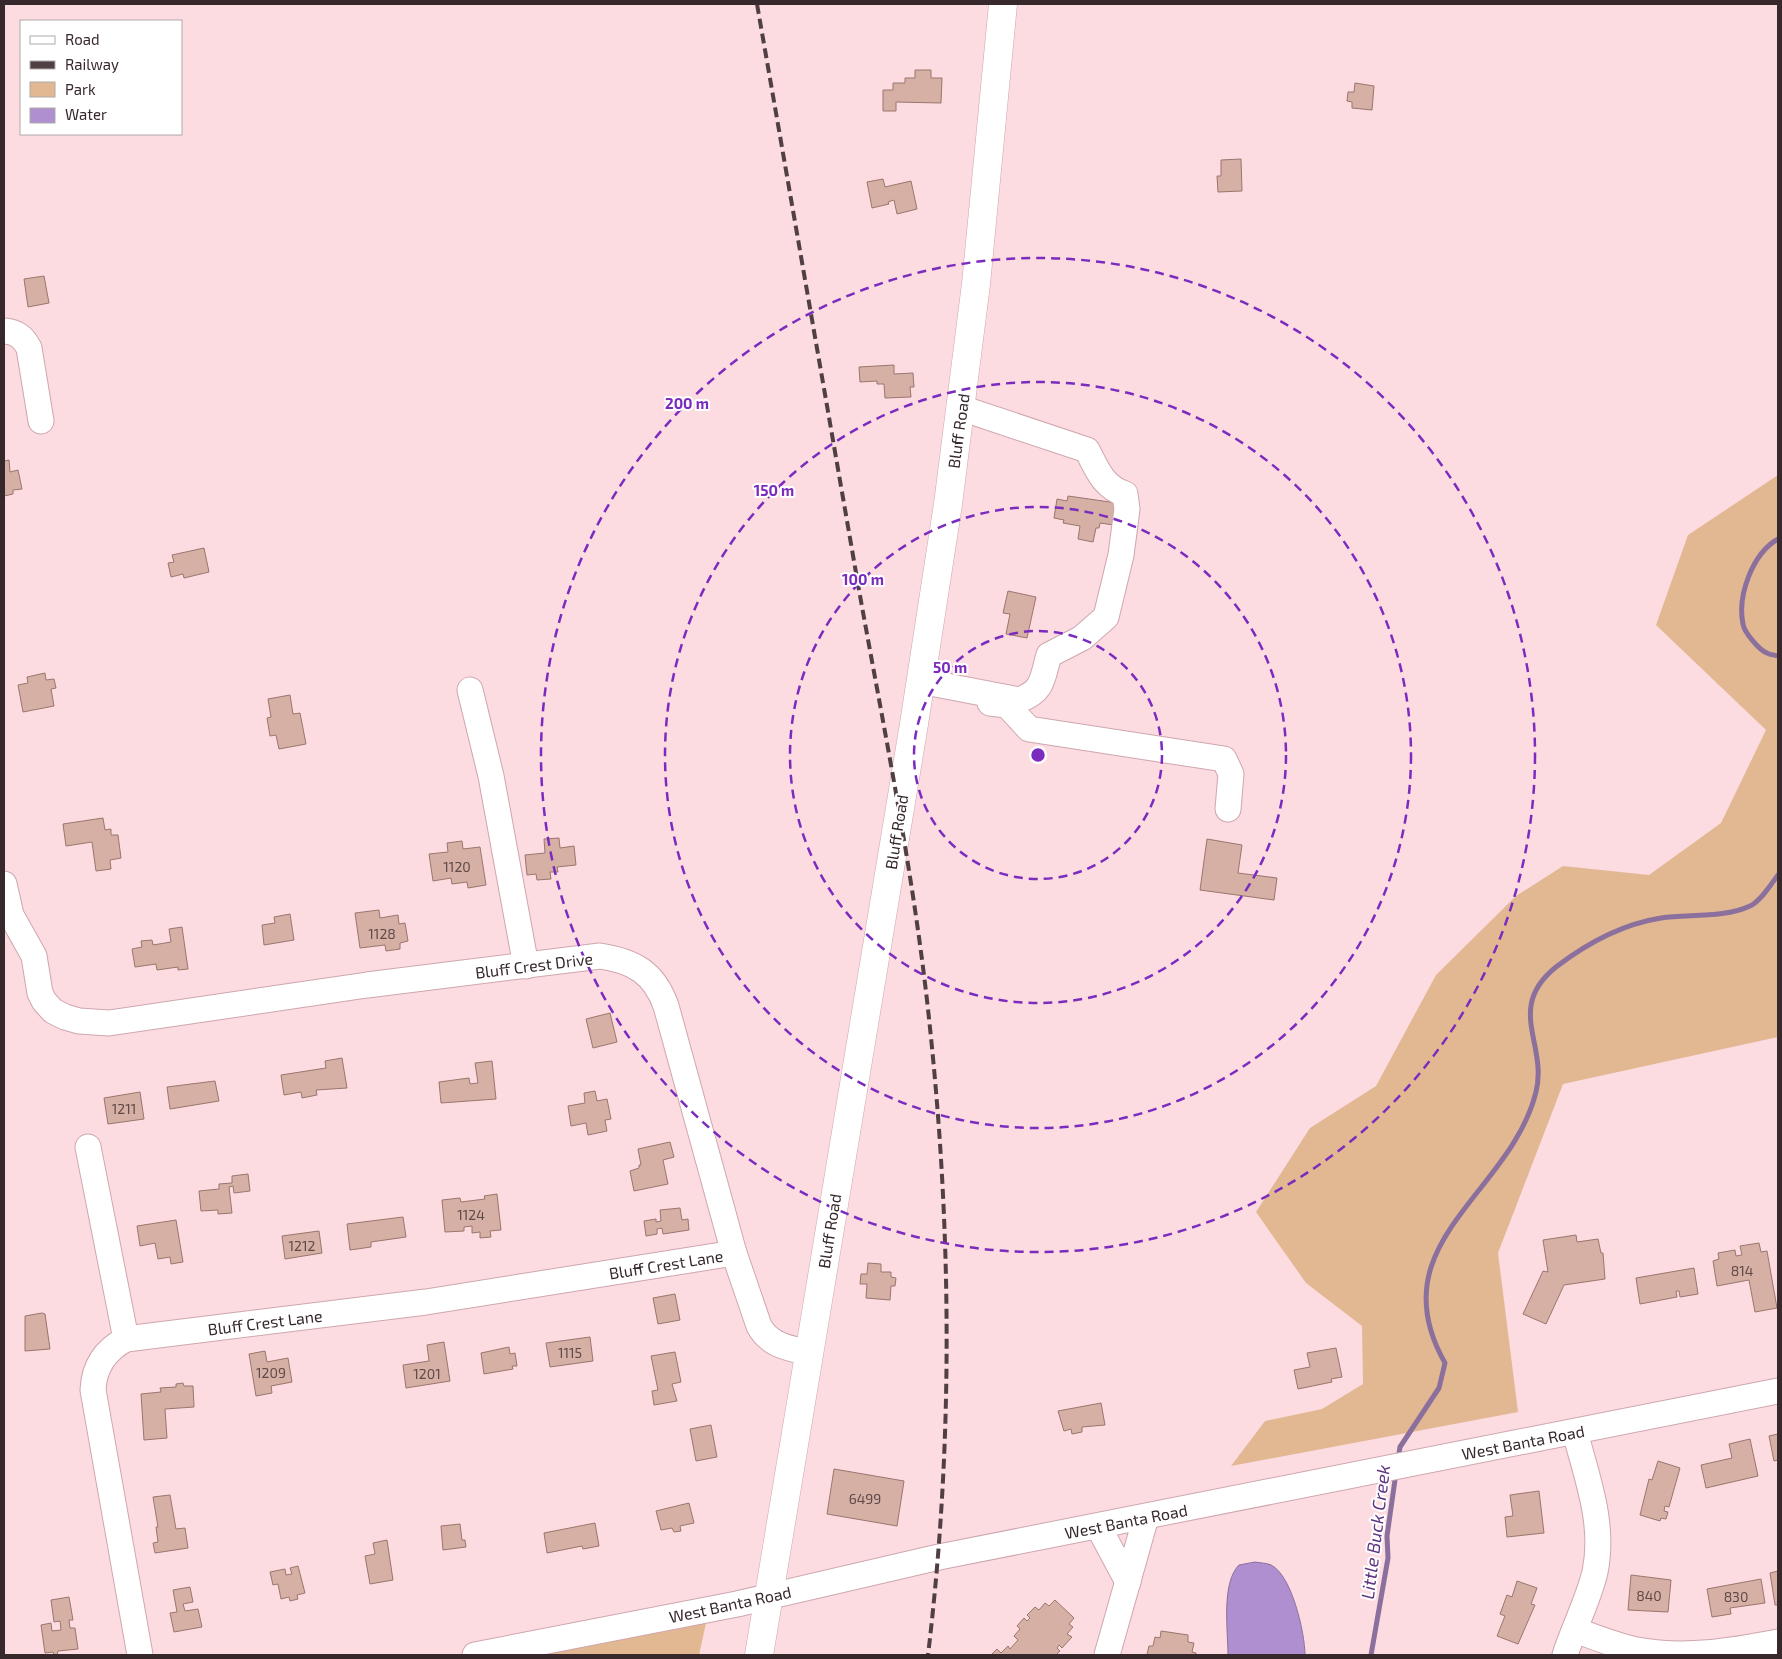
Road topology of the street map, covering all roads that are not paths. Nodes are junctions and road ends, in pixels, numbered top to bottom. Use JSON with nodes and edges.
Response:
{"nodes":[{"id":1,"x":1003,"y":4,"type":"edge"},
{"id":2,"x":4,"y":331,"type":"edge"},
{"id":3,"x":961,"y":408,"type":"junction"},
{"id":4,"x":40,"y":421,"type":"dead end"},
{"id":5,"x":920,"y":686,"type":"junction"},
{"id":6,"x":470,"y":690,"type":"dead end"},
{"id":7,"x":1228,"y":809,"type":"dead end"},
{"id":8,"x":4,"y":884,"type":"edge"},
{"id":9,"x":526,"y":966,"type":"junction"},
{"id":10,"x":88,"y":1147,"type":"dead end"},
{"id":11,"x":734,"y":1253,"type":"junction"},
{"id":12,"x":126,"y":1339,"type":"junction"},
{"id":13,"x":809,"y":1353,"type":"junction"},
{"id":14,"x":1778,"y":1391,"type":"edge"},
{"id":15,"x":1575,"y":1432,"type":"junction"},
{"id":16,"x":1146,"y":1517,"type":"junction"},
{"id":17,"x":1098,"y":1526,"type":"junction"},
{"id":18,"x":1128,"y":1582,"type":"junction"},
{"id":19,"x":768,"y":1595,"type":"junction"},
{"id":20,"x":1575,"y":1630,"type":"junction"},
{"id":21,"x":1778,"y":1642,"type":"edge"},
{"id":22,"x":140,"y":1655,"type":"edge"},
{"id":23,"x":475,"y":1655,"type":"edge"},
{"id":24,"x":759,"y":1655,"type":"edge"},
{"id":25,"x":1107,"y":1655,"type":"edge"},
{"id":26,"x":1565,"y":1655,"type":"edge"}],
"edges":[{"from":1,"to":3,"type":"main road","name":"Bluff Road"},
{"from":2,"to":4,"type":"street"},
{"from":3,"to":5,"type":"main road","name":"Bluff Road"},
{"from":3,"to":5,"type":"street"},
{"from":5,"to":7,"type":"street"},
{"from":5,"to":13,"type":"main road","name":"Bluff Road"},
{"from":6,"to":9,"type":"street"},
{"from":8,"to":9,"type":"street","name":"Bluff Crest Drive"},
{"from":9,"to":11,"type":"street","name":"Bluff Crest Drive"},
{"from":10,"to":12,"type":"street"},
{"from":11,"to":12,"type":"street","name":"Bluff Crest Lane"},
{"from":11,"to":13,"type":"street","name":"Bluff Crest Drive"},
{"from":12,"to":22,"type":"street"},
{"from":13,"to":19,"type":"main road","name":"Bluff Road"},
{"from":14,"to":15,"type":"street","name":"West Banta Road"},
{"from":15,"to":16,"type":"street","name":"West Banta Road"},
{"from":15,"to":20,"type":"street"},
{"from":16,"to":17,"type":"street","name":"West Banta Road"},
{"from":16,"to":18,"type":"street"},
{"from":17,"to":18,"type":"street"},
{"from":17,"to":19,"type":"street","name":"West Banta Road"},
{"from":18,"to":25,"type":"street"},
{"from":19,"to":23,"type":"street","name":"West Banta Road"},
{"from":19,"to":24,"type":"main road","name":"Bluff Road"},
{"from":20,"to":21,"type":"street"},
{"from":20,"to":26,"type":"street"}]}
